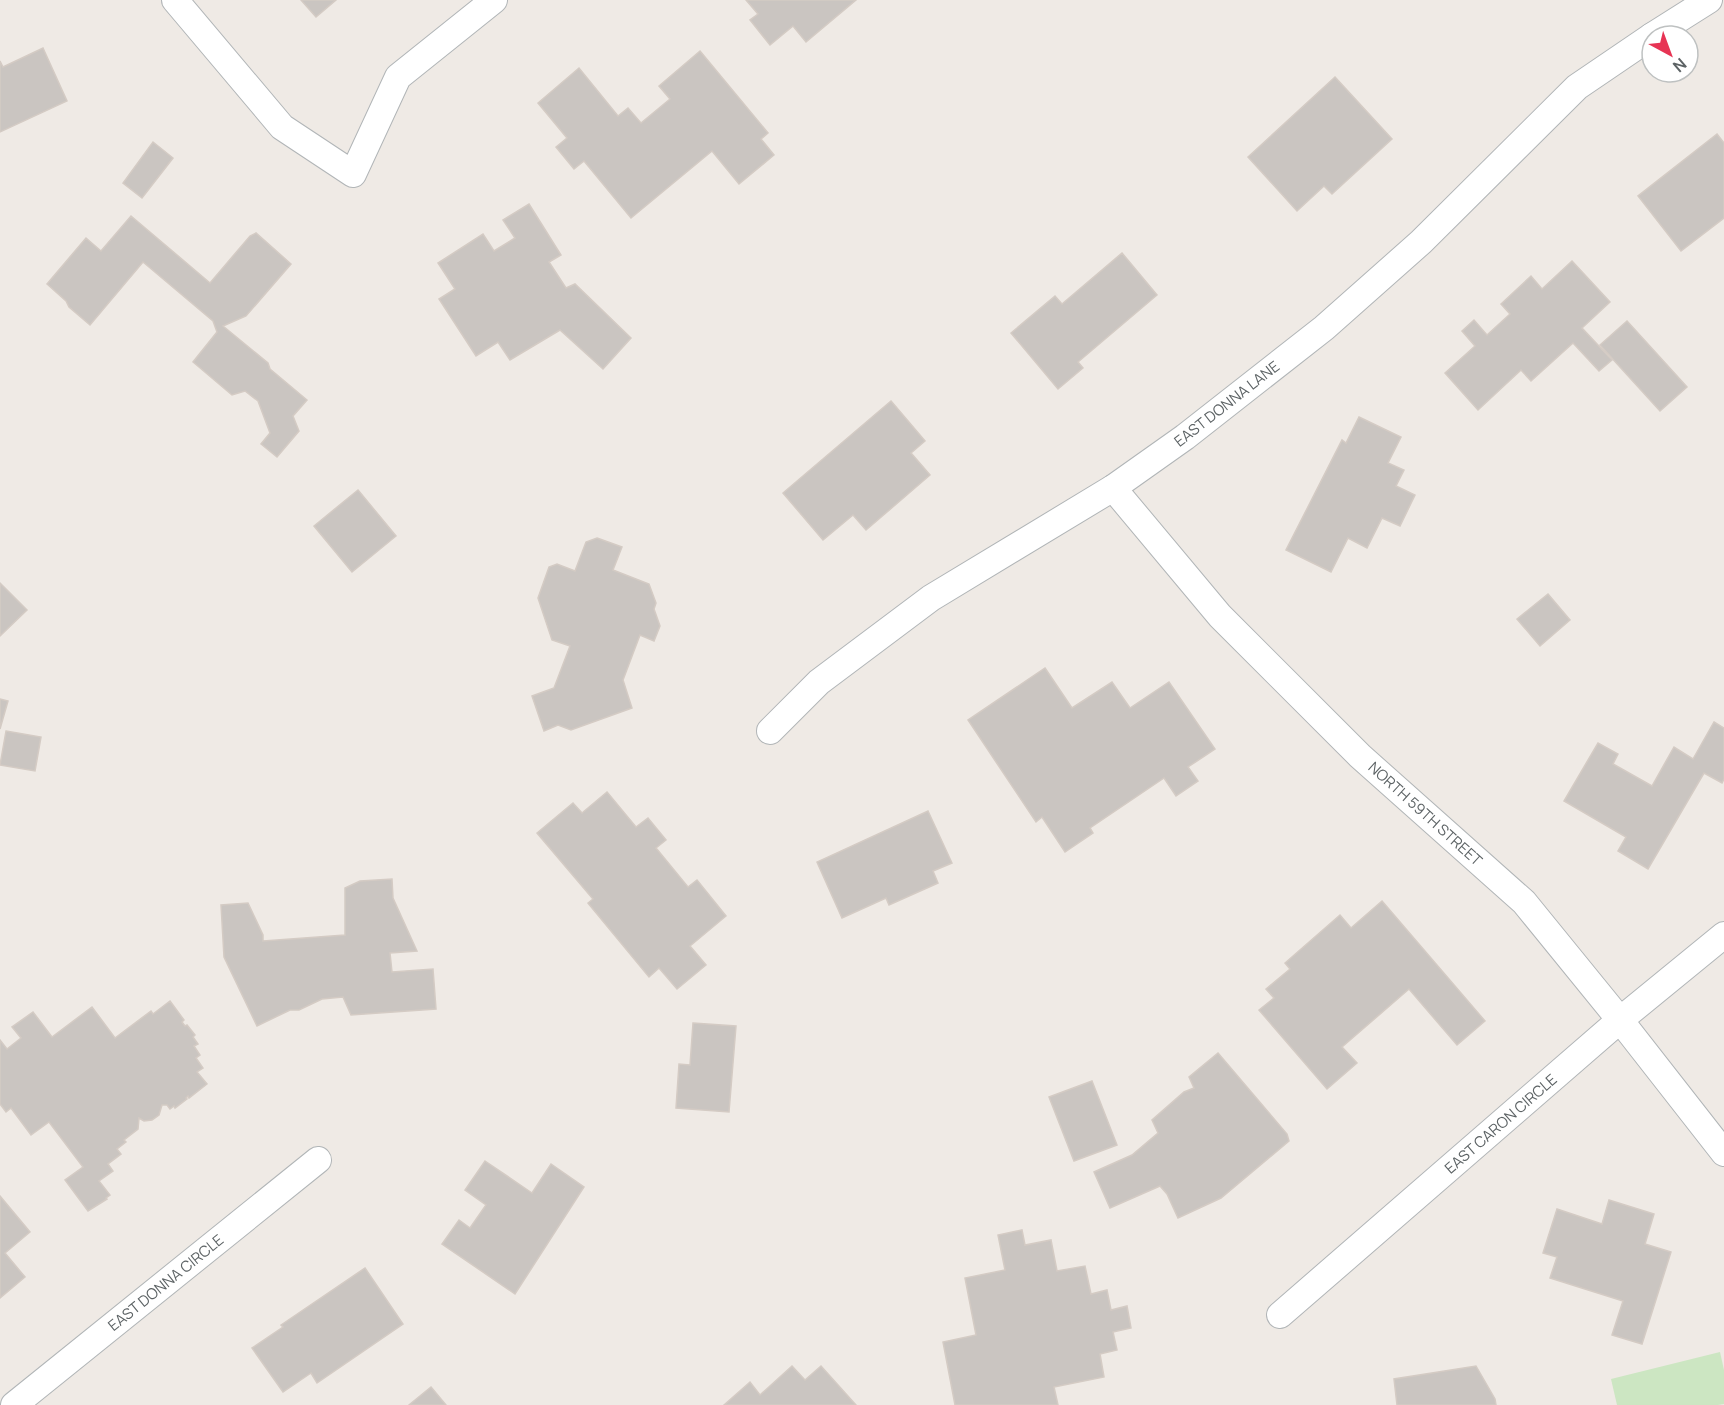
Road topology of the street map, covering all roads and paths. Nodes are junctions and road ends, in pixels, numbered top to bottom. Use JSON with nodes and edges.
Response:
{"nodes":[{"id":1,"x":175,"y":0,"type":"edge"},
{"id":2,"x":494,"y":0,"type":"edge"},
{"id":3,"x":1709,"y":0,"type":"edge"},
{"id":4,"x":1671,"y":24,"type":"edge"},
{"id":5,"x":1640,"y":44,"type":"edge"},
{"id":6,"x":1113,"y":488,"type":"junction"},
{"id":7,"x":770,"y":731,"type":"dead end"},
{"id":8,"x":1724,"y":935,"type":"edge"},
{"id":9,"x":1620,"y":1020,"type":"junction"},
{"id":10,"x":1724,"y":1153,"type":"edge"},
{"id":11,"x":318,"y":1160,"type":"dead end"},
{"id":12,"x":1280,"y":1315,"type":"dead end"},
{"id":13,"x":14,"y":1405,"type":"edge"}],
"edges":[{"from":1,"to":2,"type":"street"},
{"from":3,"to":4,"type":"street","name":"EAST DONNA LANE"},
{"from":5,"to":6,"type":"street","name":"EAST DONNA LANE"},
{"from":6,"to":7,"type":"street","name":"EAST DONNA LANE"},
{"from":6,"to":9,"type":"street","name":"NORTH 59TH STREET"},
{"from":8,"to":9,"type":"street","name":"EAST CARON CIRCLE"},
{"from":9,"to":10,"type":"street","name":"NORTH 59TH STREET"},
{"from":9,"to":12,"type":"street","name":"EAST CARON CIRCLE"},
{"from":11,"to":13,"type":"street","name":"EAST DONNA CIRCLE"}]}
